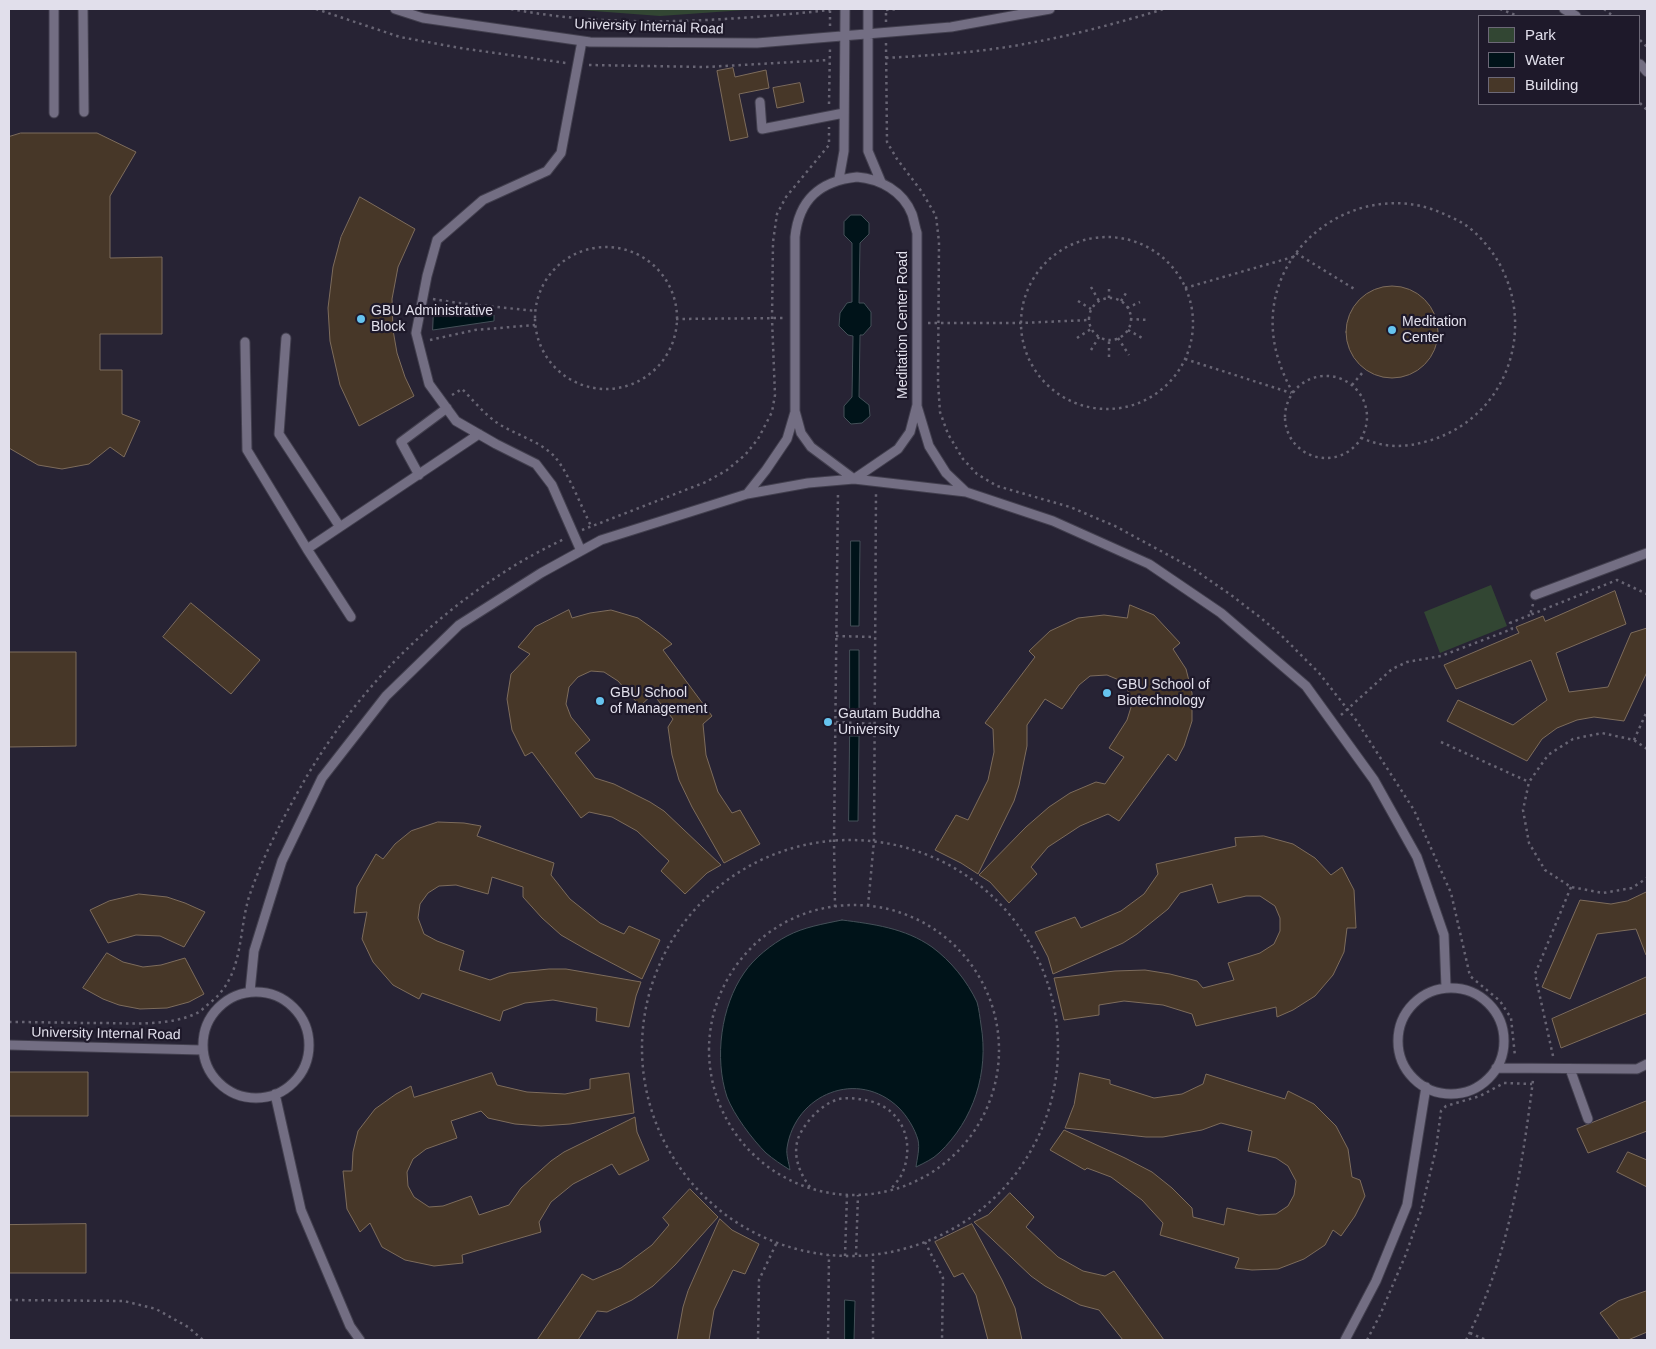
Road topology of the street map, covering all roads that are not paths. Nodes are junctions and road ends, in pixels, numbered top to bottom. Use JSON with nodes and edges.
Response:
{"nodes":[{"id":1,"x":54,"y":9,"type":"edge"},
{"id":2,"x":83,"y":9,"type":"edge"},
{"id":3,"x":395,"y":9,"type":"edge"},
{"id":4,"x":845,"y":9,"type":"edge"},
{"id":5,"x":868,"y":9,"type":"edge"},
{"id":6,"x":1050,"y":9,"type":"edge"},
{"id":7,"x":868,"y":34,"type":"junction"},
{"id":8,"x":845,"y":36,"type":"junction"},
{"id":9,"x":582,"y":41,"type":"junction"},
{"id":10,"x":760,"y":102,"type":"dead end"},
{"id":11,"x":84,"y":112,"type":"dead end"},
{"id":12,"x":54,"y":113,"type":"dead end"},
{"id":13,"x":844,"y":113,"type":"junction"},
{"id":14,"x":839,"y":179,"type":"junction"},
{"id":15,"x":881,"y":182,"type":"junction"},
{"id":16,"x":286,"y":338,"type":"dead end"},
{"id":17,"x":245,"y":342,"type":"dead end"},
{"id":18,"x":917,"y":406,"type":"junction"},
{"id":19,"x":447,"y":408,"type":"junction"},
{"id":20,"x":795,"y":411,"type":"junction"},
{"id":21,"x":479,"y":434,"type":"junction"},
{"id":22,"x":418,"y":475,"type":"junction"},
{"id":23,"x":854,"y":479,"type":"junction"},
{"id":24,"x":966,"y":492,"type":"junction"},
{"id":25,"x":747,"y":494,"type":"junction"},
{"id":26,"x":340,"y":527,"type":"junction"},
{"id":27,"x":307,"y":548,"type":"junction"},
{"id":28,"x":582,"y":551,"type":"junction"},
{"id":29,"x":1647,"y":553,"type":"edge"},
{"id":30,"x":1535,"y":595,"type":"road end"},
{"id":31,"x":351,"y":617,"type":"dead end"},
{"id":32,"x":1446,"y":987,"type":"junction"},
{"id":33,"x":250,"y":991,"type":"junction"},
{"id":34,"x":9,"y":1045,"type":"edge"},
{"id":35,"x":202,"y":1050,"type":"junction"},
{"id":36,"x":1647,"y":1064,"type":"edge"},
{"id":37,"x":1496,"y":1068,"type":"junction"},
{"id":38,"x":1570,"y":1069,"type":"junction"},
{"id":39,"x":1426,"y":1087,"type":"junction"},
{"id":40,"x":275,"y":1094,"type":"junction"},
{"id":41,"x":1588,"y":1119,"type":"dead end"},
{"id":42,"x":360,"y":1340,"type":"edge"},
{"id":43,"x":1345,"y":1340,"type":"edge"}],
"edges":[{"from":1,"to":12,"type":"lane"},
{"from":2,"to":11,"type":"lane"},
{"from":3,"to":9,"type":"lane","name":"University Internal Road"},
{"from":4,"to":8,"type":"lane"},
{"from":5,"to":7,"type":"lane"},
{"from":6,"to":7,"type":"lane","name":"University Internal Road"},
{"from":7,"to":8,"type":"lane","name":"University Internal Road"},
{"from":7,"to":15,"type":"lane"},
{"from":8,"to":9,"type":"lane","name":"University Internal Road"},
{"from":8,"to":13,"type":"lane"},
{"from":9,"to":19,"type":"lane"},
{"from":10,"to":13,"type":"lane"},
{"from":13,"to":14,"type":"lane"},
{"from":14,"to":15,"type":"lane","name":"Meditation Center Road"},
{"from":14,"to":20,"type":"lane"},
{"from":15,"to":18,"type":"lane","name":"Meditation Center Road"},
{"from":16,"to":26,"type":"lane"},
{"from":17,"to":27,"type":"lane"},
{"from":18,"to":23,"type":"lane","name":"Meditation Center Road"},
{"from":18,"to":24,"type":"lane"},
{"from":19,"to":21,"type":"lane"},
{"from":19,"to":22,"type":"lane"},
{"from":20,"to":23,"type":"lane"},
{"from":20,"to":25,"type":"lane"},
{"from":21,"to":22,"type":"lane"},
{"from":21,"to":28,"type":"lane"},
{"from":22,"to":26,"type":"lane"},
{"from":23,"to":24,"type":"lane"},
{"from":23,"to":25,"type":"lane"},
{"from":24,"to":32,"type":"lane"},
{"from":25,"to":28,"type":"lane"},
{"from":26,"to":27,"type":"lane"},
{"from":27,"to":31,"type":"lane"},
{"from":28,"to":33,"type":"lane"},
{"from":29,"to":30,"type":"lane"},
{"from":32,"to":37,"type":"lane"},
{"from":32,"to":39,"type":"lane"},
{"from":33,"to":35,"type":"lane"},
{"from":33,"to":40,"type":"lane"},
{"from":34,"to":35,"type":"lane","name":"University Internal Road"},
{"from":35,"to":40,"type":"lane"},
{"from":36,"to":38,"type":"lane"},
{"from":37,"to":38,"type":"lane"},
{"from":37,"to":39,"type":"lane"},
{"from":38,"to":41,"type":"lane"},
{"from":39,"to":43,"type":"lane"},
{"from":40,"to":42,"type":"lane"}]}
